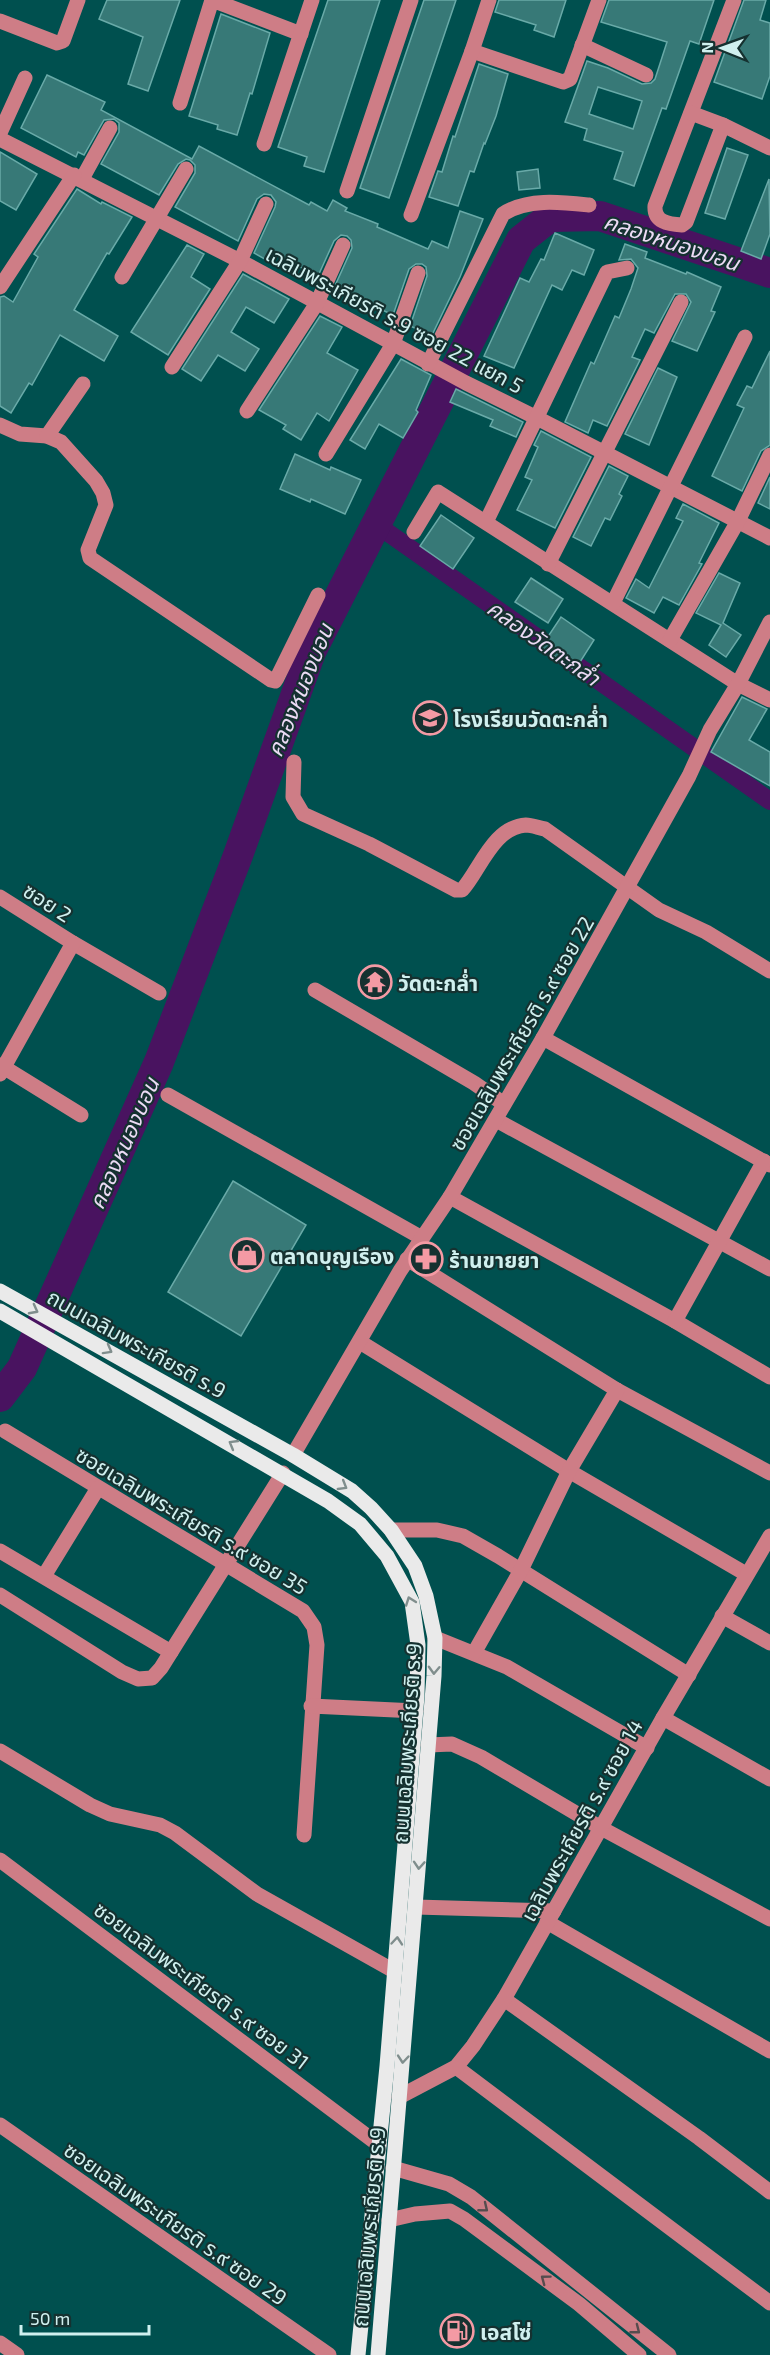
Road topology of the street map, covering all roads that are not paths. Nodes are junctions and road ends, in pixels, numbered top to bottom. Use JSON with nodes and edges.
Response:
{"nodes":[{"id":1,"x":78,"y":0,"type":"edge"},
{"id":2,"x":312,"y":0,"type":"edge"},
{"id":3,"x":411,"y":0,"type":"edge"},
{"id":4,"x":489,"y":0,"type":"edge"},
{"id":5,"x":599,"y":0,"type":"edge"},
{"id":6,"x":734,"y":0,"type":"edge"},
{"id":7,"x":0,"y":21,"type":"edge"},
{"id":8,"x":301,"y":34,"type":"junction"},
{"id":9,"x":582,"y":45,"type":"junction"},
{"id":10,"x":472,"y":51,"type":"junction"},
{"id":11,"x":646,"y":75,"type":"dead end"},
{"id":12,"x":25,"y":78,"type":"dead end"},
{"id":13,"x":180,"y":103,"type":"dead end"},
{"id":14,"x":691,"y":113,"type":"junction"},
{"id":15,"x":723,"y":125,"type":"junction"},
{"id":16,"x":110,"y":128,"type":"dead end"},
{"id":17,"x":0,"y":134,"type":"edge"},
{"id":18,"x":0,"y":139,"type":"edge"},
{"id":19,"x":264,"y":144,"type":"dead end"},
{"id":20,"x":770,"y":148,"type":"edge"},
{"id":21,"x":186,"y":169,"type":"dead end"},
{"id":22,"x":78,"y":177,"type":"junction"},
{"id":23,"x":347,"y":191,"type":"dead end"},
{"id":24,"x":266,"y":204,"type":"dead end"},
{"id":25,"x":588,"y":205,"type":"dead end"},
{"id":26,"x":411,"y":214,"type":"dead end"},
{"id":27,"x":158,"y":219,"type":"junction"},
{"id":28,"x":343,"y":245,"type":"dead end"},
{"id":29,"x":240,"y":261,"type":"junction"},
{"id":30,"x":627,"y":268,"type":"dead end"},
{"id":31,"x":418,"y":273,"type":"dead end"},
{"id":32,"x":123,"y":277,"type":"dead end"},
{"id":33,"x":0,"y":287,"type":"edge"},
{"id":34,"x":681,"y":302,"type":"dead end"},
{"id":35,"x":317,"y":303,"type":"junction"},
{"id":36,"x":745,"y":337,"type":"dead end"},
{"id":37,"x":393,"y":345,"type":"junction"},
{"id":38,"x":432,"y":365,"type":"junction"},
{"id":39,"x":172,"y":367,"type":"dead end"},
{"id":40,"x":83,"y":384,"type":"dead end"},
{"id":41,"x":247,"y":411,"type":"dead end"},
{"id":42,"x":537,"y":418,"type":"junction"},
{"id":43,"x":0,"y":425,"type":"edge"},
{"id":44,"x":47,"y":436,"type":"junction"},
{"id":45,"x":326,"y":454,"type":"dead end"},
{"id":46,"x":605,"y":454,"type":"junction"},
{"id":47,"x":770,"y":455,"type":"edge"},
{"id":48,"x":671,"y":488,"type":"junction"},
{"id":49,"x":738,"y":521,"type":"junction"},
{"id":50,"x":486,"y":522,"type":"junction"},
{"id":51,"x":414,"y":532,"type":"dead end"},
{"id":52,"x":770,"y":538,"type":"edge"},
{"id":53,"x":548,"y":564,"type":"junction"},
{"id":54,"x":318,"y":595,"type":"dead end"},
{"id":55,"x":613,"y":603,"type":"junction"},
{"id":56,"x":770,"y":622,"type":"edge"},
{"id":57,"x":670,"y":640,"type":"junction"},
{"id":58,"x":738,"y":684,"type":"junction"},
{"id":59,"x":770,"y":700,"type":"edge"},
{"id":60,"x":294,"y":762,"type":"dead end"},
{"id":61,"x":627,"y":888,"type":"junction"},
{"id":62,"x":0,"y":897,"type":"edge"},
{"id":63,"x":73,"y":943,"type":"junction"},
{"id":64,"x":770,"y":972,"type":"edge"},
{"id":65,"x":315,"y":990,"type":"dead end"},
{"id":66,"x":159,"y":993,"type":"dead end"},
{"id":67,"x":543,"y":1038,"type":"junction"},
{"id":68,"x":1,"y":1069,"type":"edge"},
{"id":69,"x":168,"y":1095,"type":"dead end"},
{"id":70,"x":504,"y":1104,"type":"junction"},
{"id":71,"x":81,"y":1115,"type":"dead end"},
{"id":72,"x":496,"y":1120,"type":"junction"},
{"id":73,"x":767,"y":1163,"type":"edge"},
{"id":74,"x":450,"y":1197,"type":"junction"},
{"id":75,"x":422,"y":1238,"type":"junction"},
{"id":76,"x":721,"y":1240,"type":"junction"},
{"id":77,"x":407,"y":1259,"type":"junction"},
{"id":78,"x":770,"y":1269,"type":"edge"},
{"id":79,"x":6,"y":1294,"type":"edge"},
{"id":80,"x":0,"y":1311,"type":"edge"},
{"id":81,"x":675,"y":1321,"type":"junction"},
{"id":82,"x":360,"y":1342,"type":"junction"},
{"id":83,"x":770,"y":1377,"type":"edge"},
{"id":84,"x":617,"y":1390,"type":"junction"},
{"id":85,"x":5,"y":1431,"type":"dead end"},
{"id":86,"x":293,"y":1455,"type":"junction"},
{"id":87,"x":569,"y":1471,"type":"junction"},
{"id":88,"x":284,"y":1473,"type":"junction"},
{"id":89,"x":770,"y":1473,"type":"edge"},
{"id":90,"x":98,"y":1488,"type":"junction"},
{"id":91,"x":391,"y":1530,"type":"junction"},
{"id":92,"x":770,"y":1536,"type":"edge"},
{"id":93,"x":0,"y":1551,"type":"edge"},
{"id":94,"x":226,"y":1566,"type":"junction"},
{"id":95,"x":520,"y":1570,"type":"junction"},
{"id":96,"x":747,"y":1574,"type":"junction"},
{"id":97,"x":44,"y":1576,"type":"junction"},
{"id":98,"x":0,"y":1595,"type":"edge"},
{"id":99,"x":722,"y":1617,"type":"junction"},
{"id":100,"x":435,"y":1638,"type":"junction"},
{"id":101,"x":770,"y":1642,"type":"edge"},
{"id":102,"x":171,"y":1652,"type":"junction"},
{"id":103,"x":474,"y":1653,"type":"junction"},
{"id":104,"x":689,"y":1675,"type":"junction"},
{"id":105,"x":311,"y":1706,"type":"junction"},
{"id":106,"x":416,"y":1711,"type":"junction"},
{"id":107,"x":663,"y":1718,"type":"junction"},
{"id":108,"x":428,"y":1745,"type":"junction"},
{"id":109,"x":647,"y":1748,"type":"junction"},
{"id":110,"x":0,"y":1751,"type":"edge"},
{"id":111,"x":770,"y":1779,"type":"edge"},
{"id":112,"x":601,"y":1828,"type":"junction"},
{"id":113,"x":304,"y":1835,"type":"dead end"},
{"id":114,"x":0,"y":1860,"type":"edge"},
{"id":115,"x":416,"y":1907,"type":"junction"},
{"id":116,"x":551,"y":1917,"type":"junction"},
{"id":117,"x":770,"y":1919,"type":"edge"},
{"id":118,"x":394,"y":1971,"type":"junction"},
{"id":119,"x":504,"y":1999,"type":"junction"},
{"id":120,"x":770,"y":2051,"type":"edge"},
{"id":121,"x":456,"y":2067,"type":"junction"},
{"id":122,"x":399,"y":2097,"type":"junction"},
{"id":123,"x":0,"y":2125,"type":"edge"},
{"id":124,"x":379,"y":2145,"type":"junction"},
{"id":125,"x":393,"y":2168,"type":"junction"},
{"id":126,"x":459,"y":2190,"type":"junction"},
{"id":127,"x":770,"y":2192,"type":"edge"},
{"id":128,"x":450,"y":2211,"type":"junction"},
{"id":129,"x":389,"y":2220,"type":"junction"},
{"id":130,"x":584,"y":2298,"type":"junction"},
{"id":131,"x":770,"y":2302,"type":"edge"},
{"id":132,"x":0,"y":2343,"type":"edge"},
{"id":133,"x":17,"y":2355,"type":"edge"},
{"id":134,"x":329,"y":2355,"type":"edge"},
{"id":135,"x":358,"y":2355,"type":"edge"},
{"id":136,"x":378,"y":2355,"type":"edge"},
{"id":137,"x":639,"y":2355,"type":"edge"},
{"id":138,"x":669,"y":2355,"type":"edge"}],
"edges":[{"from":1,"to":7,"type":"street"},
{"from":2,"to":8,"type":"street"},
{"from":3,"to":23,"type":"street"},
{"from":4,"to":10,"type":"street"},
{"from":5,"to":9,"type":"street"},
{"from":6,"to":14,"type":"street"},
{"from":8,"to":13,"type":"street"},
{"from":8,"to":19,"type":"street"},
{"from":9,"to":10,"type":"street"},
{"from":9,"to":11,"type":"street"},
{"from":10,"to":26,"type":"street"},
{"from":12,"to":17,"type":"street"},
{"from":14,"to":15,"type":"street"},
{"from":14,"to":15,"type":"street"},
{"from":15,"to":20,"type":"street"},
{"from":16,"to":22,"type":"street"},
{"from":18,"to":22,"type":"street","name":"เฉลิมพระเกียรติ ร.9 ซอย 22 แยก 5"},
{"from":21,"to":27,"type":"street"},
{"from":22,"to":27,"type":"street","name":"เฉลิมพระเกียรติ ร.9 ซอย 22 แยก 5"},
{"from":22,"to":33,"type":"street"},
{"from":24,"to":29,"type":"street"},
{"from":25,"to":38,"type":"street"},
{"from":27,"to":29,"type":"street","name":"เฉลิมพระเกียรติ ร.9 ซอย 22 แยก 5"},
{"from":27,"to":32,"type":"street"},
{"from":28,"to":35,"type":"street"},
{"from":29,"to":35,"type":"street","name":"เฉลิมพระเกียรติ ร.9 ซอย 22 แยก 5"},
{"from":29,"to":39,"type":"street"},
{"from":30,"to":42,"type":"street"},
{"from":31,"to":37,"type":"street"},
{"from":34,"to":46,"type":"street"},
{"from":35,"to":37,"type":"street","name":"เฉลิมพระเกียรติ ร.9 ซอย 22 แยก 5"},
{"from":35,"to":41,"type":"street"},
{"from":36,"to":48,"type":"street"},
{"from":37,"to":38,"type":"street","name":"เฉลิมพระเกียรติ ร.9 ซอย 22 แยก 5"},
{"from":37,"to":45,"type":"street"},
{"from":38,"to":42,"type":"street","name":"เฉลิมพระเกียรติ ร.9 ซอย 22 แยก 5"},
{"from":40,"to":44,"type":"street"},
{"from":42,"to":46,"type":"street","name":"เฉลิมพระเกียรติ ร.9 ซอย 22 แยก 5"},
{"from":42,"to":50,"type":"street"},
{"from":43,"to":44,"type":"street"},
{"from":44,"to":54,"type":"street"},
{"from":46,"to":48,"type":"street","name":"เฉลิมพระเกียรติ ร.9 ซอย 22 แยก 5"},
{"from":46,"to":53,"type":"street"},
{"from":47,"to":49,"type":"street"},
{"from":48,"to":49,"type":"street","name":"เฉลิมพระเกียรติ ร.9 ซอย 22 แยก 5"},
{"from":48,"to":55,"type":"street"},
{"from":49,"to":52,"type":"street","name":"เฉลิมพระเกียรติ ร.9 ซอย 22 แยก 5"},
{"from":49,"to":57,"type":"street"},
{"from":50,"to":51,"type":"street"},
{"from":50,"to":53,"type":"street"},
{"from":53,"to":55,"type":"street"},
{"from":55,"to":57,"type":"street"},
{"from":56,"to":58,"type":"street","name":"ซอยเฉลิมพระเกียรติ ร.๙ ซอย 22"},
{"from":57,"to":58,"type":"street"},
{"from":58,"to":59,"type":"street"},
{"from":58,"to":61,"type":"street","name":"ซอยเฉลิมพระเกียรติ ร.๙ ซอย 22"},
{"from":60,"to":61,"type":"street"},
{"from":61,"to":64,"type":"street"},
{"from":61,"to":67,"type":"street","name":"ซอยเฉลิมพระเกียรติ ร.๙ ซอย 22"},
{"from":62,"to":63,"type":"street","name":"ซอย 2"},
{"from":63,"to":66,"type":"street","name":"ซอย 2"},
{"from":63,"to":68,"type":"street"},
{"from":65,"to":70,"type":"street"},
{"from":67,"to":70,"type":"street","name":"ซอยเฉลิมพระเกียรติ ร.๙ ซอย 22"},
{"from":67,"to":73,"type":"street"},
{"from":68,"to":71,"type":"street"},
{"from":69,"to":75,"type":"street"},
{"from":70,"to":72,"type":"street","name":"ซอยเฉลิมพระเกียรติ ร.๙ ซอย 22"},
{"from":72,"to":74,"type":"street","name":"ซอยเฉลิมพระเกียรติ ร.๙ ซอย 22"},
{"from":72,"to":76,"type":"street"},
{"from":73,"to":76,"type":"street"},
{"from":74,"to":75,"type":"street","name":"ซอยเฉลิมพระเกียรติ ร.๙ ซอย 22"},
{"from":74,"to":81,"type":"street"},
{"from":75,"to":77,"type":"street","name":"ซอยเฉลิมพระเกียรติ ร.๙ ซอย 22"},
{"from":76,"to":78,"type":"street"},
{"from":76,"to":81,"type":"street"},
{"from":77,"to":82,"type":"street","name":"ซอยเฉลิมพระเกียรติ ร.๙ ซอย 22"},
{"from":77,"to":84,"type":"street"},
{"from":79,"to":86,"type":"main road","name":"ถนนเฉลิมพระเกียรติ ร.9","one_way":true},
{"from":88,"to":80,"type":"main road","name":"ถนนเฉลิมพระเกียรติ ร.9","one_way":true},
{"from":81,"to":83,"type":"street"},
{"from":82,"to":86,"type":"street","name":"ซอยเฉลิมพระเกียรติ ร.๙ ซอย 22"},
{"from":82,"to":87,"type":"street"},
{"from":84,"to":87,"type":"street"},
{"from":84,"to":89,"type":"street"},
{"from":85,"to":90,"type":"street","name":"ซอยเฉลิมพระเกียรติ ร.๙ ซอย 35"},
{"from":86,"to":88,"type":"main road"},
{"from":86,"to":91,"type":"main road","name":"ถนนเฉลิมพระเกียรติ ร.9","one_way":true},
{"from":87,"to":95,"type":"street"},
{"from":87,"to":96,"type":"street"},
{"from":88,"to":94,"type":"street"},
{"from":106,"to":88,"type":"main road","name":"ถนนเฉลิมพระเกียรติ ร.9","one_way":true},
{"from":90,"to":94,"type":"street","name":"ซอยเฉลิมพระเกียรติ ร.๙ ซอย 35"},
{"from":90,"to":97,"type":"street"},
{"from":91,"to":95,"type":"street"},
{"from":91,"to":100,"type":"main road","name":"ถนนเฉลิมพระเกียรติ ร.9"},
{"from":92,"to":96,"type":"street","name":"เฉลิมพระเกียรติ ร.๙ ซอย 14"},
{"from":93,"to":97,"type":"street"},
{"from":94,"to":102,"type":"street"},
{"from":94,"to":105,"type":"street","name":"ซอยเฉลิมพระเกียรติ ร.๙ ซอย 35"},
{"from":95,"to":103,"type":"street"},
{"from":95,"to":104,"type":"street"},
{"from":96,"to":99,"type":"street","name":"เฉลิมพระเกียรติ ร.๙ ซอย 14"},
{"from":97,"to":102,"type":"street"},
{"from":98,"to":102,"type":"street"},
{"from":99,"to":101,"type":"street"},
{"from":99,"to":104,"type":"street","name":"เฉลิมพระเกียรติ ร.๙ ซอย 14"},
{"from":100,"to":103,"type":"street"},
{"from":100,"to":108,"type":"main road","name":"ถนนเฉลิมพระเกียรติ ร.9","one_way":true},
{"from":103,"to":109,"type":"street"},
{"from":104,"to":107,"type":"street","name":"เฉลิมพระเกียรติ ร.๙ ซอย 14"},
{"from":105,"to":106,"type":"street"},
{"from":105,"to":113,"type":"street","name":"ซอยเฉลิมพระเกียรติ ร.๙ ซอย 35"},
{"from":118,"to":106,"type":"main road","name":"ถนนเฉลิมพระเกียรติ ร.9","one_way":true},
{"from":107,"to":109,"type":"street","name":"เฉลิมพระเกียรติ ร.๙ ซอย 14"},
{"from":107,"to":111,"type":"street"},
{"from":108,"to":112,"type":"street"},
{"from":108,"to":115,"type":"main road","name":"ถนนเฉลิมพระเกียรติ ร.9","one_way":true},
{"from":109,"to":112,"type":"street","name":"เฉลิมพระเกียรติ ร.๙ ซอย 14"},
{"from":110,"to":118,"type":"street"},
{"from":112,"to":116,"type":"street","name":"เฉลิมพระเกียรติ ร.๙ ซอย 14"},
{"from":112,"to":117,"type":"street"},
{"from":114,"to":124,"type":"street","name":"ซอยเฉลิมพระเกียรติ ร.๙ ซอย 31"},
{"from":115,"to":116,"type":"street"},
{"from":115,"to":122,"type":"main road","name":"ถนนเฉลิมพระเกียรติ ร.9","one_way":true},
{"from":116,"to":119,"type":"street","name":"เฉลิมพระเกียรติ ร.๙ ซอย 14"},
{"from":116,"to":120,"type":"street"},
{"from":118,"to":124,"type":"main road","name":"ถนนเฉลิมพระเกียรติ ร.9"},
{"from":119,"to":121,"type":"street","name":"เฉลิมพระเกียรติ ร.๙ ซอย 14"},
{"from":119,"to":127,"type":"street"},
{"from":121,"to":122,"type":"street","name":"เฉลิมพระเกียรติ ร.๙ ซอย 14"},
{"from":121,"to":131,"type":"street"},
{"from":122,"to":125,"type":"main road","name":"ถนนเฉลิมพระเกียรติ ร.9"},
{"from":123,"to":134,"type":"street","name":"ซอยเฉลิมพระเกียรติ ร.๙ ซอย 29"},
{"from":124,"to":135,"type":"main road","name":"ถนนเฉลิมพระเกียรติ ร.9"},
{"from":125,"to":126,"type":"street"},
{"from":125,"to":129,"type":"main road","name":"ถนนเฉลิมพระเกียรติ ร.9"},
{"from":126,"to":128,"type":"street"},
{"from":126,"to":130,"type":"street","one_way":true},
{"from":128,"to":129,"type":"street"},
{"from":130,"to":128,"type":"street","one_way":true},
{"from":129,"to":136,"type":"main road","name":"ถนนเฉลิมพระเกียรติ ร.9"},
{"from":130,"to":137,"type":"street"},
{"from":130,"to":138,"type":"street","one_way":true},
{"from":132,"to":133,"type":"street"}]}
